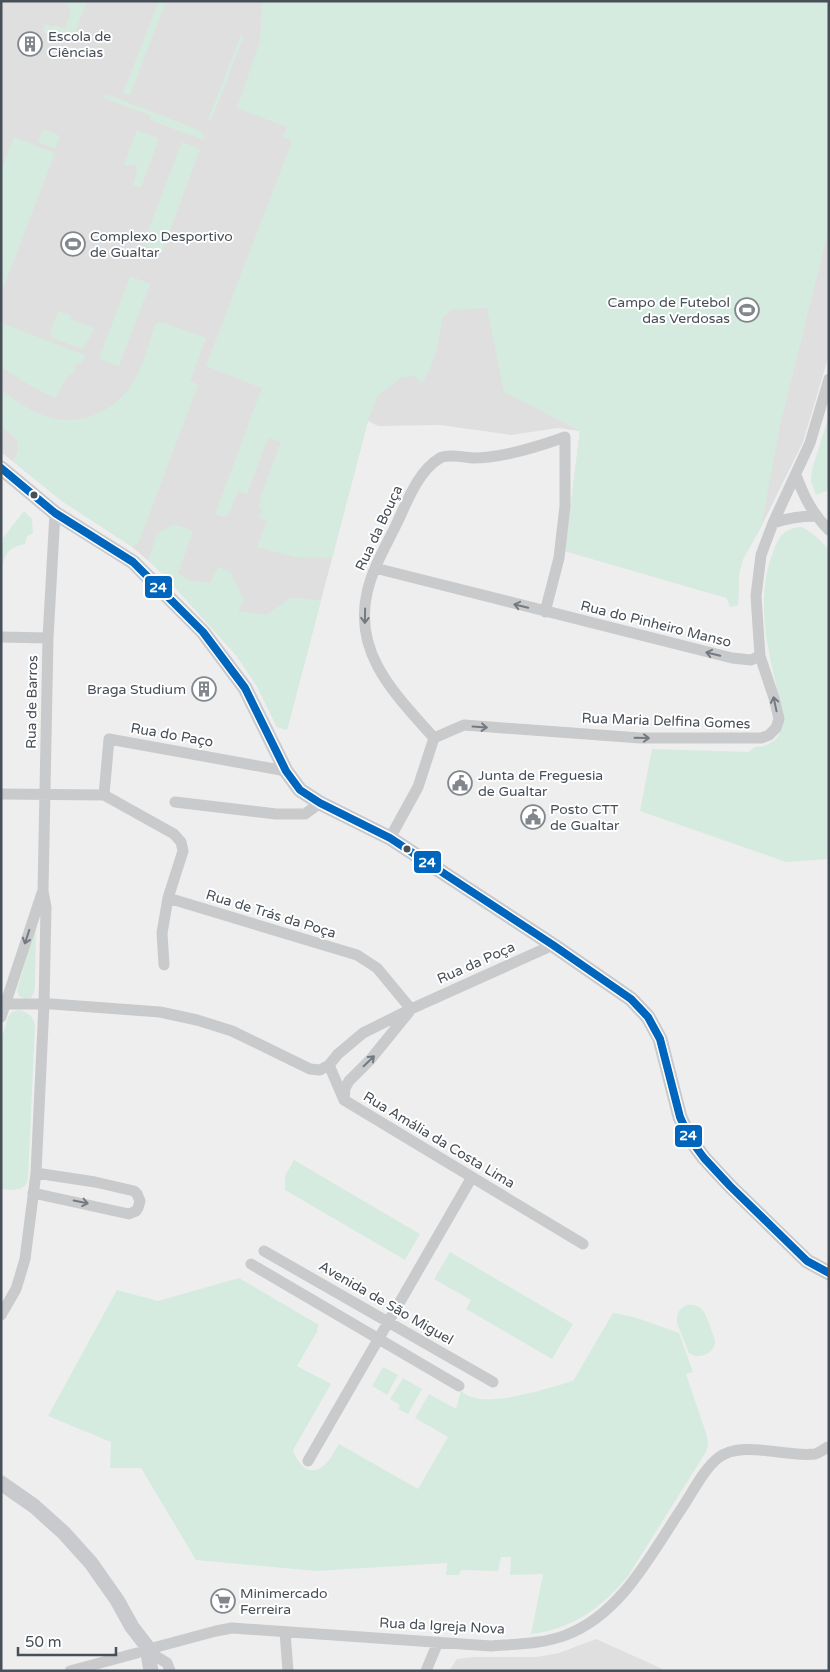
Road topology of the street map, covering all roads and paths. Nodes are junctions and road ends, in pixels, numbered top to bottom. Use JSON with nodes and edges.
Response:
{"nodes":[{"id":1,"x":829,"y":379,"type":"edge"},
{"id":2,"x":1,"y":468,"type":"edge"},
{"id":3,"x":796,"y":475,"type":"junction"},
{"id":4,"x":55,"y":513,"type":"junction"},
{"id":5,"x":815,"y":516,"type":"junction"},
{"id":6,"x":774,"y":523,"type":"junction"},
{"id":7,"x":829,"y":530,"type":"edge"},
{"id":8,"x":375,"y":568,"type":"junction"},
{"id":9,"x":545,"y":612,"type":"junction"},
{"id":10,"x":1,"y":637,"type":"edge"},
{"id":11,"x":48,"y":638,"type":"junction"},
{"id":12,"x":760,"y":656,"type":"junction"},
{"id":13,"x":434,"y":738,"type":"junction"},
{"id":14,"x":286,"y":771,"type":"junction"},
{"id":15,"x":1,"y":794,"type":"edge"},
{"id":16,"x":45,"y":795,"type":"junction"},
{"id":17,"x":104,"y":795,"type":"junction"},
{"id":18,"x":175,"y":802,"type":"dead end"},
{"id":19,"x":320,"y":803,"type":"junction"},
{"id":20,"x":390,"y":838,"type":"junction"},
{"id":21,"x":43,"y":891,"type":"junction"},
{"id":22,"x":168,"y":898,"type":"junction"},
{"id":23,"x":553,"y":944,"type":"junction"},
{"id":24,"x":164,"y":965,"type":"dead end"},
{"id":25,"x":6,"y":1004,"type":"junction"},
{"id":26,"x":44,"y":1004,"type":"junction"},
{"id":27,"x":411,"y":1009,"type":"junction"},
{"id":28,"x":1,"y":1017,"type":"edge"},
{"id":29,"x":329,"y":1065,"type":"junction"},
{"id":30,"x":344,"y":1100,"type":"junction"},
{"id":31,"x":36,"y":1169,"type":"junction"},
{"id":32,"x":472,"y":1176,"type":"junction"},
{"id":33,"x":33,"y":1194,"type":"junction"},
{"id":34,"x":583,"y":1244,"type":"dead end"},
{"id":35,"x":264,"y":1251,"type":"dead end"},
{"id":36,"x":251,"y":1264,"type":"dead end"},
{"id":37,"x":828,"y":1275,"type":"edge"},
{"id":38,"x":1,"y":1315,"type":"edge"},
{"id":39,"x":388,"y":1322,"type":"junction"},
{"id":40,"x":377,"y":1339,"type":"junction"},
{"id":41,"x":493,"y":1382,"type":"dead end"},
{"id":42,"x":459,"y":1386,"type":"dead end"},
{"id":43,"x":828,"y":1447,"type":"edge"},
{"id":44,"x":308,"y":1461,"type":"dead end"},
{"id":45,"x":1,"y":1483,"type":"edge"},
{"id":46,"x":285,"y":1632,"type":"junction"},
{"id":47,"x":438,"y":1642,"type":"junction"},
{"id":48,"x":144,"y":1651,"type":"junction"},
{"id":49,"x":70,"y":1671,"type":"edge"},
{"id":50,"x":150,"y":1671,"type":"edge"},
{"id":51,"x":170,"y":1671,"type":"edge"},
{"id":52,"x":288,"y":1671,"type":"edge"},
{"id":53,"x":426,"y":1671,"type":"edge"}],
"edges":[{"from":1,"to":3,"type":"street","name":"Rua Maria Delfina Gomes"},
{"from":2,"to":4,"type":"street"},
{"from":3,"to":5,"type":"street"},
{"from":3,"to":6,"type":"street","name":"Rua Maria Delfina Gomes"},
{"from":4,"to":11,"type":"street","name":"Rua de Barros"},
{"from":4,"to":14,"type":"street"},
{"from":5,"to":6,"type":"street"},
{"from":5,"to":7,"type":"street"},
{"from":6,"to":12,"type":"street","name":"Rua Maria Delfina Gomes"},
{"from":9,"to":8,"type":"street","name":"Rua do Pinheiro Manso","one_way":true},
{"from":8,"to":9,"type":"street","name":"Rua da Bouça"},
{"from":8,"to":13,"type":"street","name":"Rua da Bouça","one_way":true},
{"from":12,"to":9,"type":"street","name":"Rua do Pinheiro Manso","one_way":true},
{"from":10,"to":11,"type":"street"},
{"from":11,"to":16,"type":"street","name":"Rua de Barros"},
{"from":13,"to":12,"type":"street","name":"Rua Maria Delfina Gomes","one_way":true},
{"from":13,"to":20,"type":"street"},
{"from":14,"to":17,"type":"street","name":"Rua do Paço"},
{"from":14,"to":19,"type":"street"},
{"from":15,"to":16,"type":"street"},
{"from":16,"to":17,"type":"street"},
{"from":16,"to":21,"type":"street","name":"Rua de Barros"},
{"from":17,"to":22,"type":"street"},
{"from":18,"to":19,"type":"street"},
{"from":19,"to":20,"type":"street"},
{"from":20,"to":23,"type":"street"},
{"from":21,"to":25,"type":"street","one_way":true},
{"from":21,"to":26,"type":"street"},
{"from":22,"to":24,"type":"street"},
{"from":22,"to":27,"type":"street","name":"Rua de Trás da Poça"},
{"from":23,"to":27,"type":"street","name":"Rua da Poça"},
{"from":23,"to":37,"type":"street"},
{"from":25,"to":26,"type":"street"},
{"from":25,"to":28,"type":"street"},
{"from":26,"to":29,"type":"street"},
{"from":26,"to":31,"type":"street"},
{"from":27,"to":29,"type":"street","name":"Rua da Poça"},
{"from":30,"to":27,"type":"street","name":"Rua da Poça","one_way":true},
{"from":29,"to":30,"type":"street","name":"Rua Amália da Costa Lima"},
{"from":30,"to":32,"type":"street","name":"Rua Amália da Costa Lima"},
{"from":31,"to":33,"type":"street"},
{"from":33,"to":31,"type":"street","one_way":true},
{"from":32,"to":34,"type":"street","name":"Rua Amália da Costa Lima"},
{"from":32,"to":39,"type":"street"},
{"from":33,"to":38,"type":"street"},
{"from":35,"to":39,"type":"street","name":"Avenida de São Miguel"},
{"from":36,"to":40,"type":"street"},
{"from":39,"to":40,"type":"street"},
{"from":39,"to":41,"type":"street","name":"Avenida de São Miguel"},
{"from":40,"to":42,"type":"street"},
{"from":40,"to":44,"type":"street"},
{"from":43,"to":47,"type":"street","name":"Rua da Igreja Nova"},
{"from":45,"to":48,"type":"street"},
{"from":46,"to":47,"type":"street","name":"Rua da Igreja Nova"},
{"from":46,"to":48,"type":"street","name":"Rua da Igreja Nova"},
{"from":46,"to":52,"type":"street"},
{"from":47,"to":53,"type":"street"},
{"from":48,"to":49,"type":"street","name":"Rua da Igreja Nova"},
{"from":48,"to":50,"type":"street"},
{"from":48,"to":51,"type":"street"}]}
